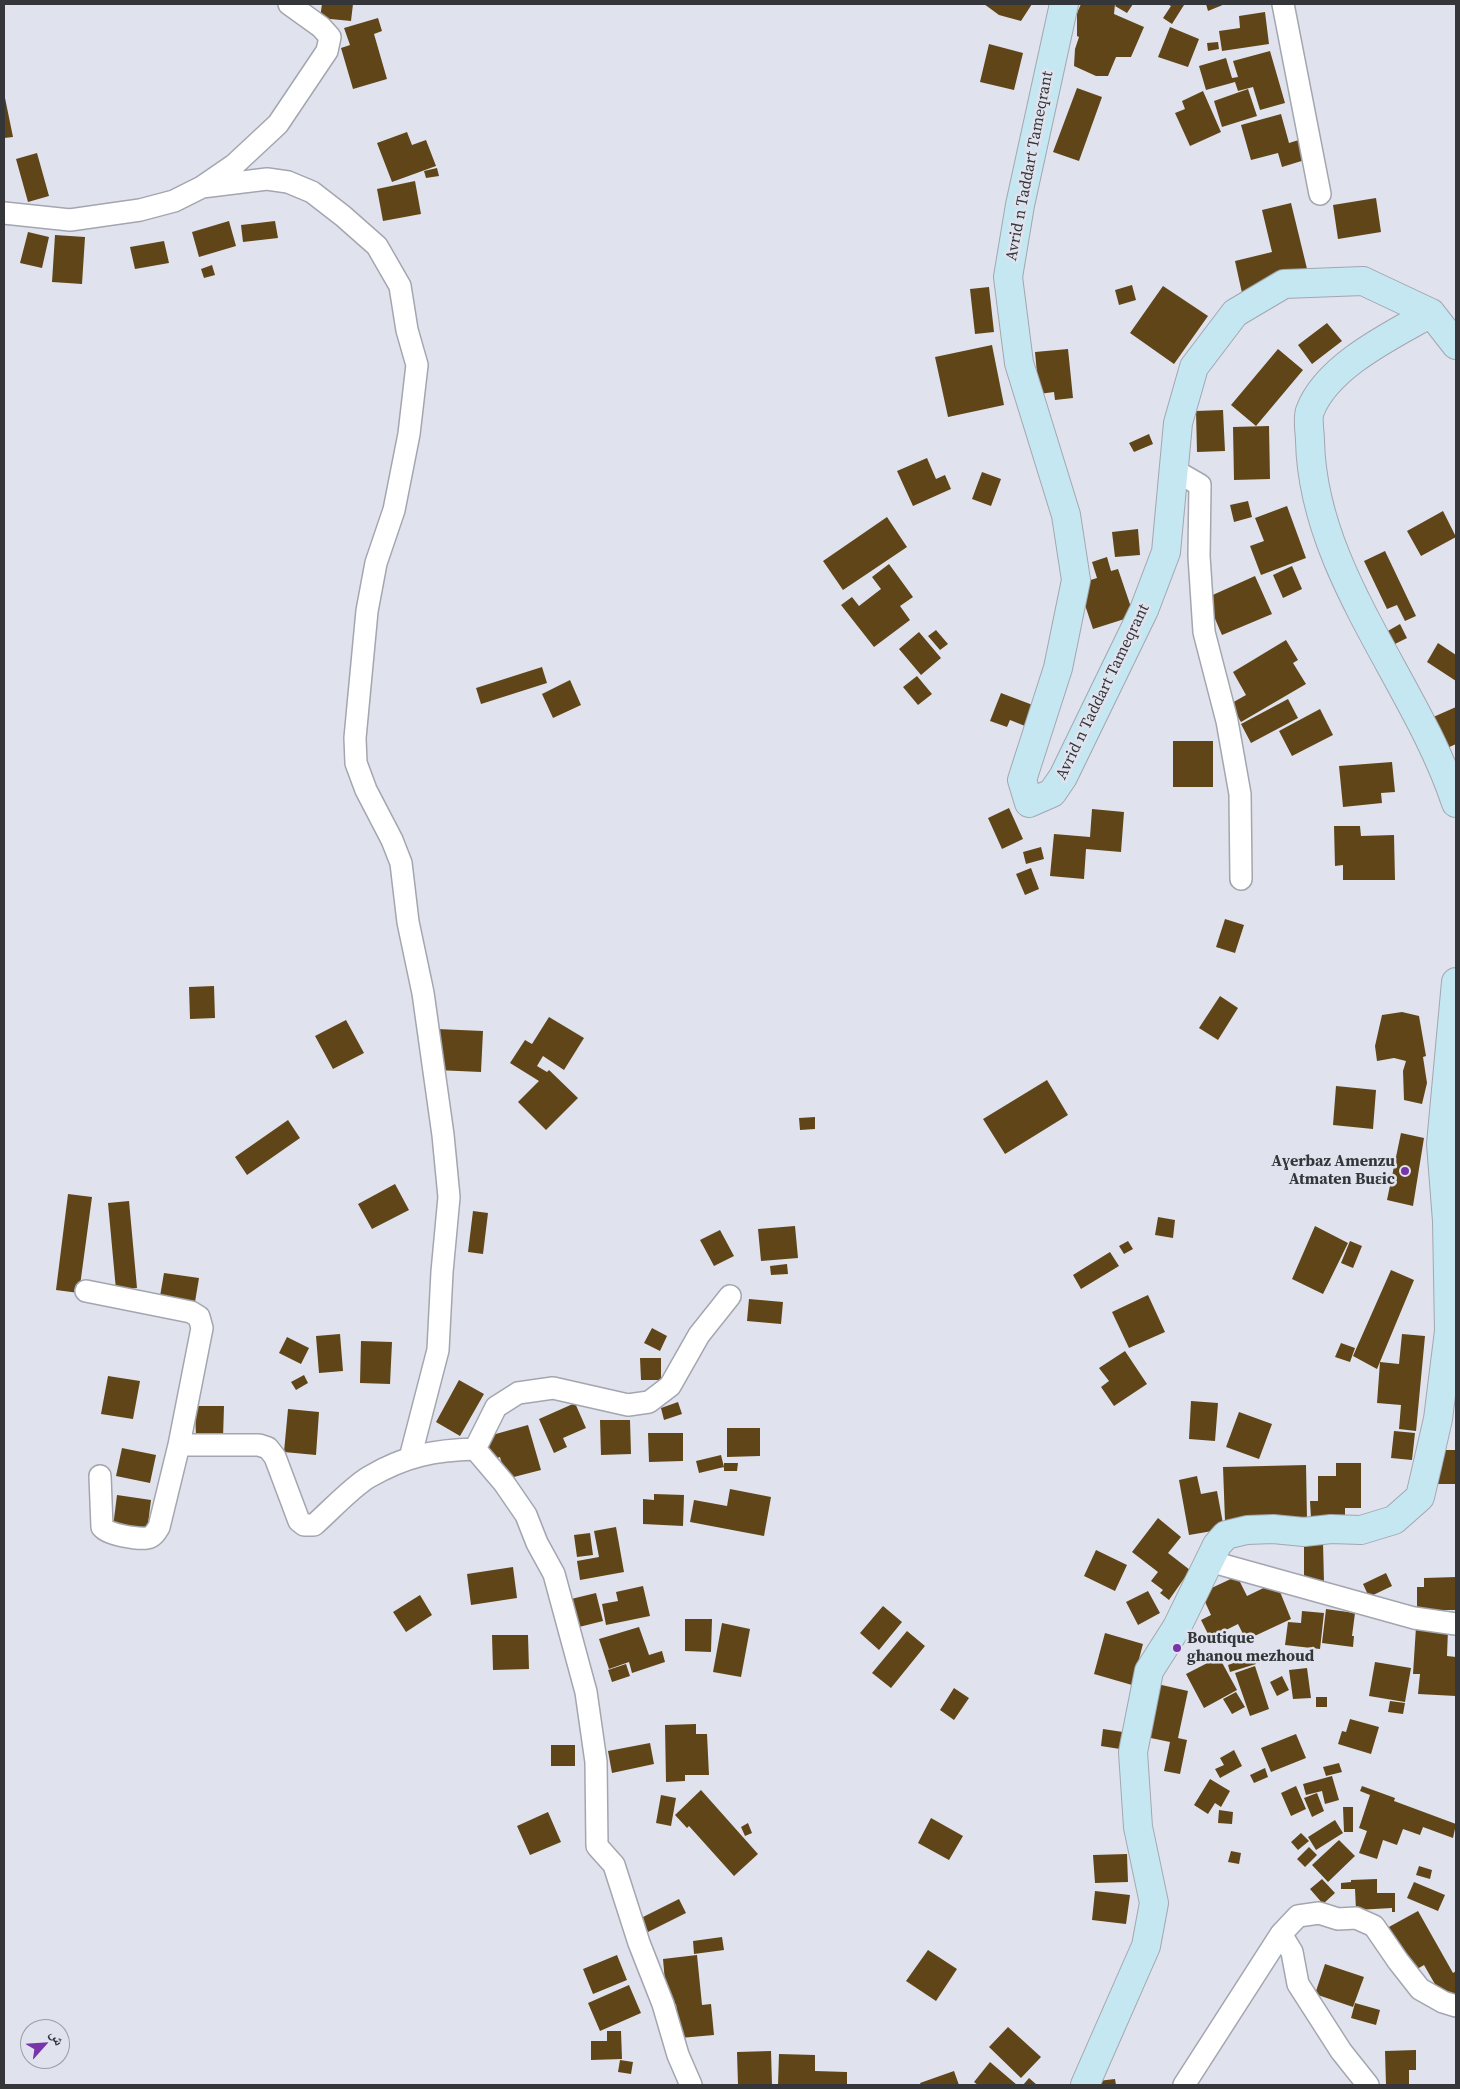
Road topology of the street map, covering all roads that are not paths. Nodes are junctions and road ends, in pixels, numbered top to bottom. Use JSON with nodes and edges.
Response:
{"nodes":[{"id":1,"x":289,"y":4,"type":"edge"},
{"id":2,"x":1064,"y":4,"type":"edge"},
{"id":3,"x":1283,"y":4,"type":"edge"},
{"id":4,"x":202,"y":187,"type":"junction"},
{"id":5,"x":1320,"y":194,"type":"dead end"},
{"id":6,"x":4,"y":213,"type":"edge"},
{"id":7,"x":1431,"y":313,"type":"junction"},
{"id":8,"x":1456,"y":345,"type":"edge"},
{"id":9,"x":1174,"y":470,"type":"junction"},
{"id":10,"x":1456,"y":804,"type":"edge"},
{"id":11,"x":1241,"y":879,"type":"dead end"},
{"id":12,"x":1456,"y":982,"type":"edge"},
{"id":13,"x":86,"y":1291,"type":"dead end"},
{"id":14,"x":730,"y":1296,"type":"dead end"},
{"id":15,"x":179,"y":1445,"type":"junction"},
{"id":16,"x":475,"y":1449,"type":"junction"},
{"id":17,"x":410,"y":1458,"type":"junction"},
{"id":18,"x":100,"y":1476,"type":"dead end"},
{"id":19,"x":1209,"y":1561,"type":"junction"},
{"id":20,"x":1456,"y":1624,"type":"edge"},
{"id":21,"x":1281,"y":1934,"type":"junction"},
{"id":22,"x":1456,"y":2006,"type":"edge"},
{"id":23,"x":691,"y":2085,"type":"edge"},
{"id":24,"x":1085,"y":2085,"type":"edge"},
{"id":25,"x":1184,"y":2085,"type":"edge"},
{"id":26,"x":1368,"y":2085,"type":"edge"}],
"edges":[{"from":1,"to":4,"type":"street"},
{"from":2,"to":9,"type":"street","name":"Avrid n Taddart Tameqrant"},
{"from":3,"to":5,"type":"street"},
{"from":4,"to":6,"type":"street"},
{"from":4,"to":17,"type":"street"},
{"from":7,"to":8,"type":"street","name":"Avrid n Taddart Tameqrant"},
{"from":7,"to":9,"type":"street","name":"Avrid n Taddart Tameqrant"},
{"from":7,"to":10,"type":"street"},
{"from":9,"to":11,"type":"street"},
{"from":12,"to":19,"type":"street"},
{"from":13,"to":15,"type":"street"},
{"from":14,"to":16,"type":"street"},
{"from":15,"to":17,"type":"street"},
{"from":15,"to":18,"type":"street"},
{"from":16,"to":17,"type":"street"},
{"from":16,"to":23,"type":"street"},
{"from":19,"to":20,"type":"street"},
{"from":19,"to":24,"type":"street"},
{"from":21,"to":22,"type":"street"},
{"from":21,"to":25,"type":"street"},
{"from":21,"to":26,"type":"street"}]}
